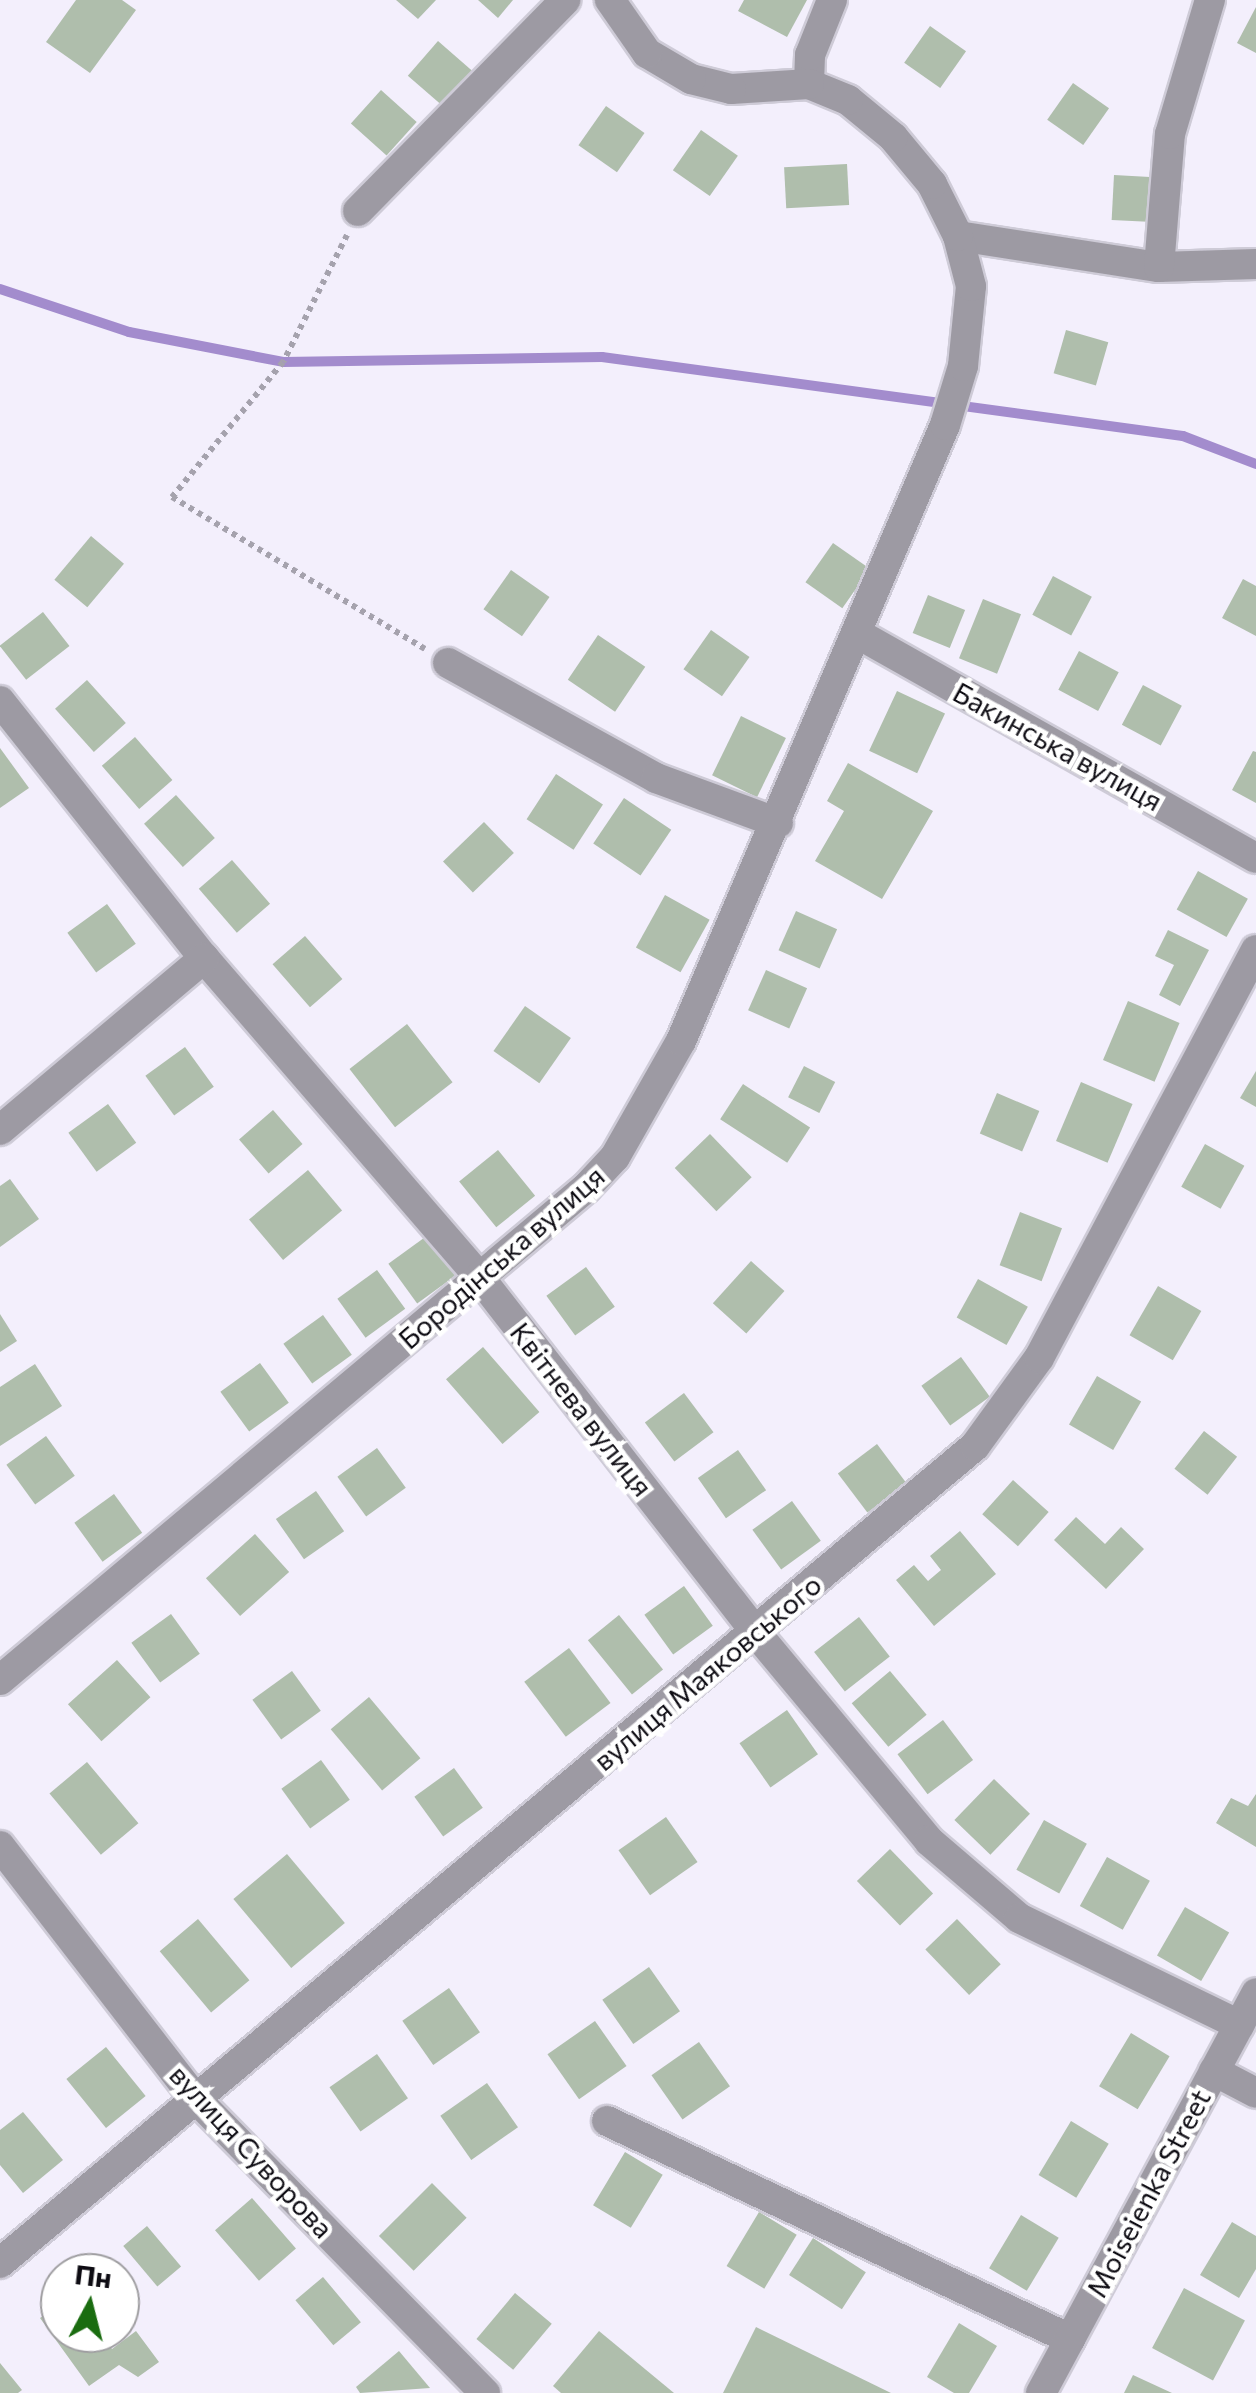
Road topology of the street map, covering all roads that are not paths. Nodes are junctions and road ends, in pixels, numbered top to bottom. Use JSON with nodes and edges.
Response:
{"nodes":[{"id":1,"x":565,"y":0,"type":"edge"},
{"id":2,"x":610,"y":0,"type":"edge"},
{"id":3,"x":832,"y":0,"type":"edge"},
{"id":4,"x":1210,"y":0,"type":"edge"},
{"id":5,"x":809,"y":84,"type":"junction"},
{"id":6,"x":358,"y":211,"type":"road end"},
{"id":7,"x":958,"y":236,"type":"junction"},
{"id":8,"x":1256,"y":264,"type":"edge"},
{"id":9,"x":1159,"y":266,"type":"junction"},
{"id":10,"x":860,"y":635,"type":"junction"},
{"id":11,"x":448,"y":663,"type":"road end"},
{"id":12,"x":0,"y":701,"type":"edge"},
{"id":13,"x":778,"y":823,"type":"junction"},
{"id":14,"x":1256,"y":858,"type":"edge"},
{"id":15,"x":1256,"y":950,"type":"edge"},
{"id":16,"x":204,"y":958,"type":"junction"},
{"id":17,"x":0,"y":1130,"type":"edge"},
{"id":18,"x":480,"y":1278,"type":"junction"},
{"id":19,"x":756,"y":1633,"type":"junction"},
{"id":20,"x":0,"y":1680,"type":"edge"},
{"id":21,"x":0,"y":1846,"type":"edge"},
{"id":22,"x":1256,"y":1993,"type":"edge"},
{"id":23,"x":1238,"y":2025,"type":"junction"},
{"id":24,"x":1214,"y":2071,"type":"junction"},
{"id":25,"x":1256,"y":2093,"type":"edge"},
{"id":26,"x":195,"y":2098,"type":"junction"},
{"id":27,"x":607,"y":2121,"type":"dead end"},
{"id":28,"x":0,"y":2263,"type":"edge"},
{"id":29,"x":1070,"y":2339,"type":"junction"},
{"id":30,"x":486,"y":2393,"type":"edge"},
{"id":31,"x":1041,"y":2393,"type":"edge"}],
"edges":[{"from":1,"to":6,"type":"street"},
{"from":2,"to":5,"type":"street"},
{"from":3,"to":5,"type":"street"},
{"from":4,"to":9,"type":"street"},
{"from":5,"to":7,"type":"street","name":"Бородінська вулиця"},
{"from":7,"to":9,"type":"street"},
{"from":7,"to":10,"type":"street","name":"Бородінська вулиця"},
{"from":8,"to":9,"type":"street"},
{"from":10,"to":13,"type":"street","name":"Бородінська вулиця"},
{"from":10,"to":14,"type":"street","name":"Бакинська вулиця"},
{"from":11,"to":13,"type":"street"},
{"from":12,"to":16,"type":"street","name":"Квітнева вулиця"},
{"from":13,"to":18,"type":"street","name":"Бородінська вулиця"},
{"from":15,"to":19,"type":"street","name":"вулиця Маяковського"},
{"from":16,"to":17,"type":"street"},
{"from":16,"to":18,"type":"street","name":"Квітнева вулиця"},
{"from":18,"to":19,"type":"street","name":"Квітнева вулиця"},
{"from":18,"to":20,"type":"street","name":"Бородінська вулиця"},
{"from":19,"to":23,"type":"street","name":"Квітнева вулиця"},
{"from":19,"to":26,"type":"street","name":"вулиця Маяковського"},
{"from":21,"to":26,"type":"street","name":"вулиця Суворова"},
{"from":22,"to":23,"type":"street","name":"Moiseienka Street"},
{"from":23,"to":24,"type":"street","name":"Moiseienka Street"},
{"from":24,"to":25,"type":"street"},
{"from":24,"to":29,"type":"street","name":"Moiseienka Street"},
{"from":26,"to":28,"type":"street","name":"вулиця Маяковського"},
{"from":26,"to":30,"type":"street","name":"вулиця Суворова"},
{"from":27,"to":29,"type":"street"},
{"from":29,"to":31,"type":"street","name":"Moiseienka Street"}]}
